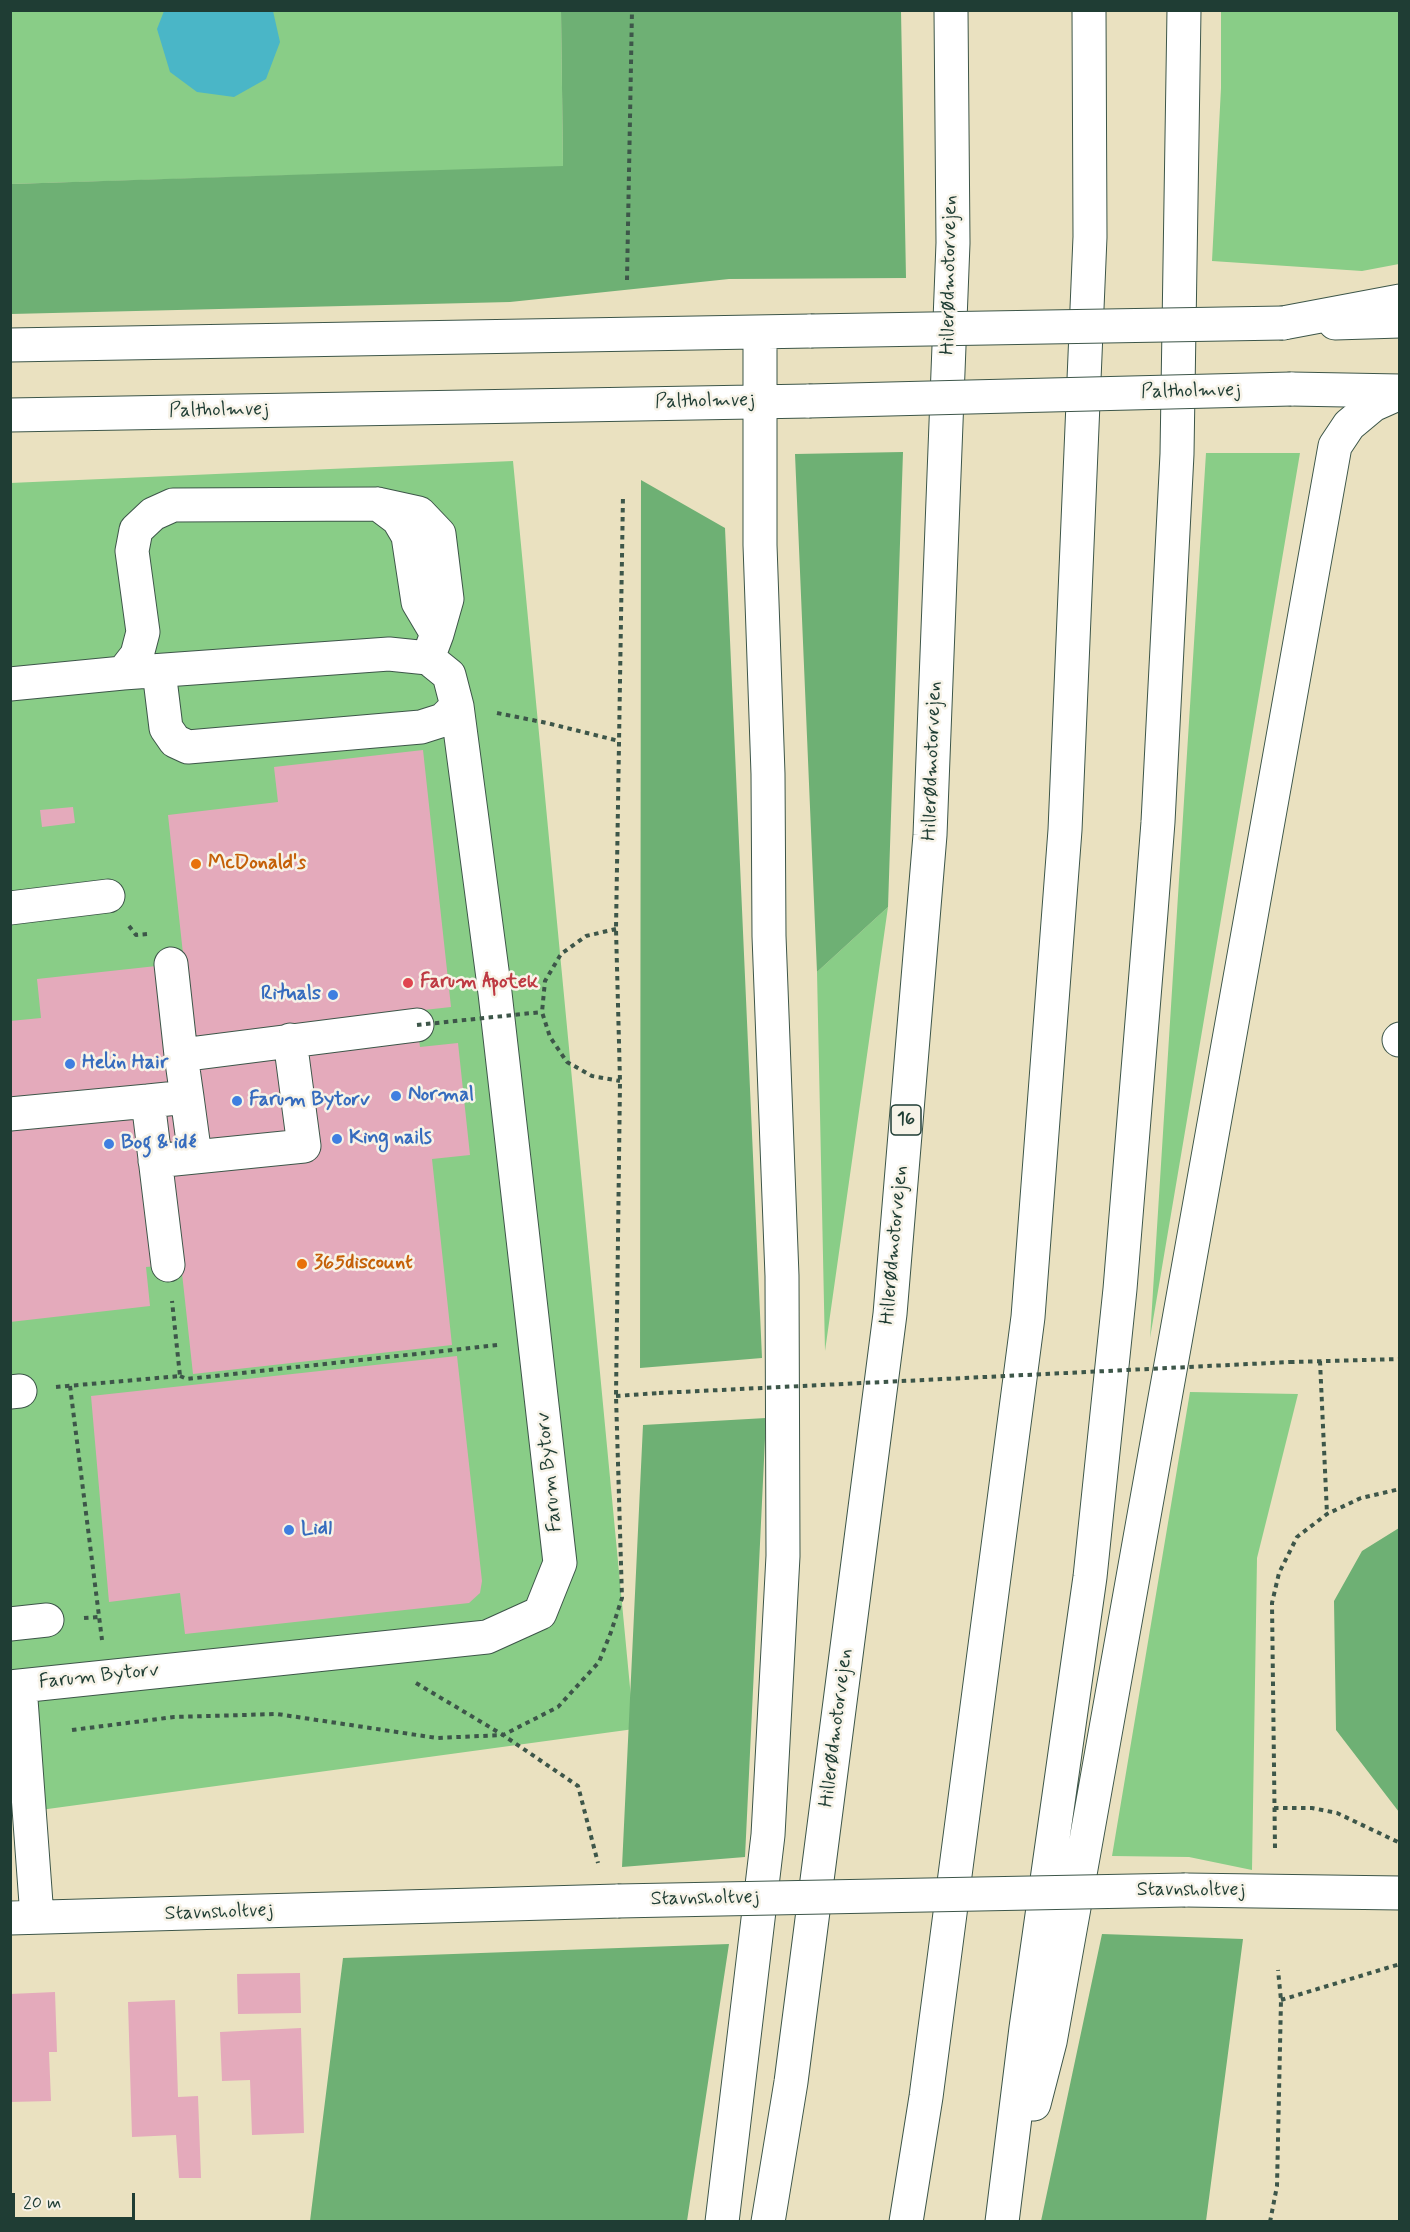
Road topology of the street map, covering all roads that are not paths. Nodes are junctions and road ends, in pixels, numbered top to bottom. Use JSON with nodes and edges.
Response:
{"nodes":[{"id":1,"x":951,"y":10,"type":"edge"},
{"id":2,"x":1089,"y":10,"type":"edge"},
{"id":3,"x":1184,"y":10,"type":"edge"},
{"id":4,"x":1400,"y":301,"type":"edge"},
{"id":5,"x":1400,"y":321,"type":"edge"},
{"id":6,"x":1283,"y":323,"type":"junction"},
{"id":7,"x":760,"y":332,"type":"junction"},
{"id":8,"x":10,"y":345,"type":"edge"},
{"id":9,"x":1400,"y":392,"type":"edge"},
{"id":10,"x":760,"y":401,"type":"junction"},
{"id":11,"x":10,"y":415,"type":"edge"},
{"id":12,"x":432,"y":646,"type":"junction"},
{"id":13,"x":159,"y":671,"type":"junction"},
{"id":14,"x":123,"y":673,"type":"junction"},
{"id":15,"x":10,"y":684,"type":"edge"},
{"id":16,"x":457,"y":706,"type":"junction"},
{"id":17,"x":108,"y":896,"type":"road end"},
{"id":18,"x":10,"y":908,"type":"edge"},
{"id":19,"x":171,"y":964,"type":"road end"},
{"id":20,"x":417,"y":1025,"type":"road end"},
{"id":21,"x":290,"y":1040,"type":"junction"},
{"id":22,"x":181,"y":1055,"type":"junction"},
{"id":23,"x":187,"y":1097,"type":"junction"},
{"id":24,"x":148,"y":1101,"type":"junction"},
{"id":25,"x":10,"y":1114,"type":"edge"},
{"id":26,"x":195,"y":1156,"type":"junction"},
{"id":27,"x":155,"y":1161,"type":"junction"},
{"id":28,"x":168,"y":1265,"type":"road end"},
{"id":29,"x":47,"y":1620,"type":"dead end"},
{"id":30,"x":10,"y":1624,"type":"edge"},
{"id":31,"x":16,"y":1686,"type":"edge"},
{"id":32,"x":1400,"y":1893,"type":"edge"},
{"id":33,"x":24,"y":1917,"type":"edge"},
{"id":34,"x":722,"y":2222,"type":"edge"},
{"id":35,"x":768,"y":2222,"type":"edge"},
{"id":36,"x":906,"y":2222,"type":"edge"},
{"id":37,"x":1003,"y":2222,"type":"edge"}],
"edges":[{"from":1,"to":35,"type":"main road","name":"Hillerødmotorvejen","number":"16"},
{"from":2,"to":36,"type":"main road"},
{"from":3,"to":37,"type":"main road"},
{"from":4,"to":6,"type":"main road"},
{"from":5,"to":6,"type":"main road"},
{"from":6,"to":7,"type":"main road","bridge":true},
{"from":7,"to":8,"type":"main road"},
{"from":7,"to":10,"type":"main road"},
{"from":9,"to":10,"type":"main road","name":"Paltholmvej","bridge":true},
{"from":9,"to":37,"type":"main road"},
{"from":10,"to":11,"type":"main road","name":"Paltholmvej"},
{"from":10,"to":34,"type":"main road"},
{"from":12,"to":13,"type":"main road"},
{"from":12,"to":14,"type":"main road"},
{"from":12,"to":16,"type":"main road","name":"Farum Bytorv"},
{"from":13,"to":14,"type":"main road"},
{"from":13,"to":16,"type":"main road"},
{"from":14,"to":15,"type":"main road"},
{"from":16,"to":31,"type":"main road","name":"Farum Bytorv"},
{"from":17,"to":18,"type":"main road"},
{"from":19,"to":22,"type":"main road"},
{"from":20,"to":21,"type":"main road"},
{"from":21,"to":22,"type":"main road"},
{"from":21,"to":26,"type":"main road"},
{"from":22,"to":23,"type":"main road"},
{"from":23,"to":24,"type":"main road"},
{"from":23,"to":26,"type":"main road"},
{"from":24,"to":25,"type":"main road"},
{"from":24,"to":27,"type":"main road"},
{"from":26,"to":27,"type":"main road"},
{"from":27,"to":28,"type":"main road"},
{"from":29,"to":30,"type":"main road"},
{"from":31,"to":33,"type":"main road","name":"Farum Bytorv"},
{"from":32,"to":33,"type":"main road","name":"Stavnsholtvej","bridge":true}]}
